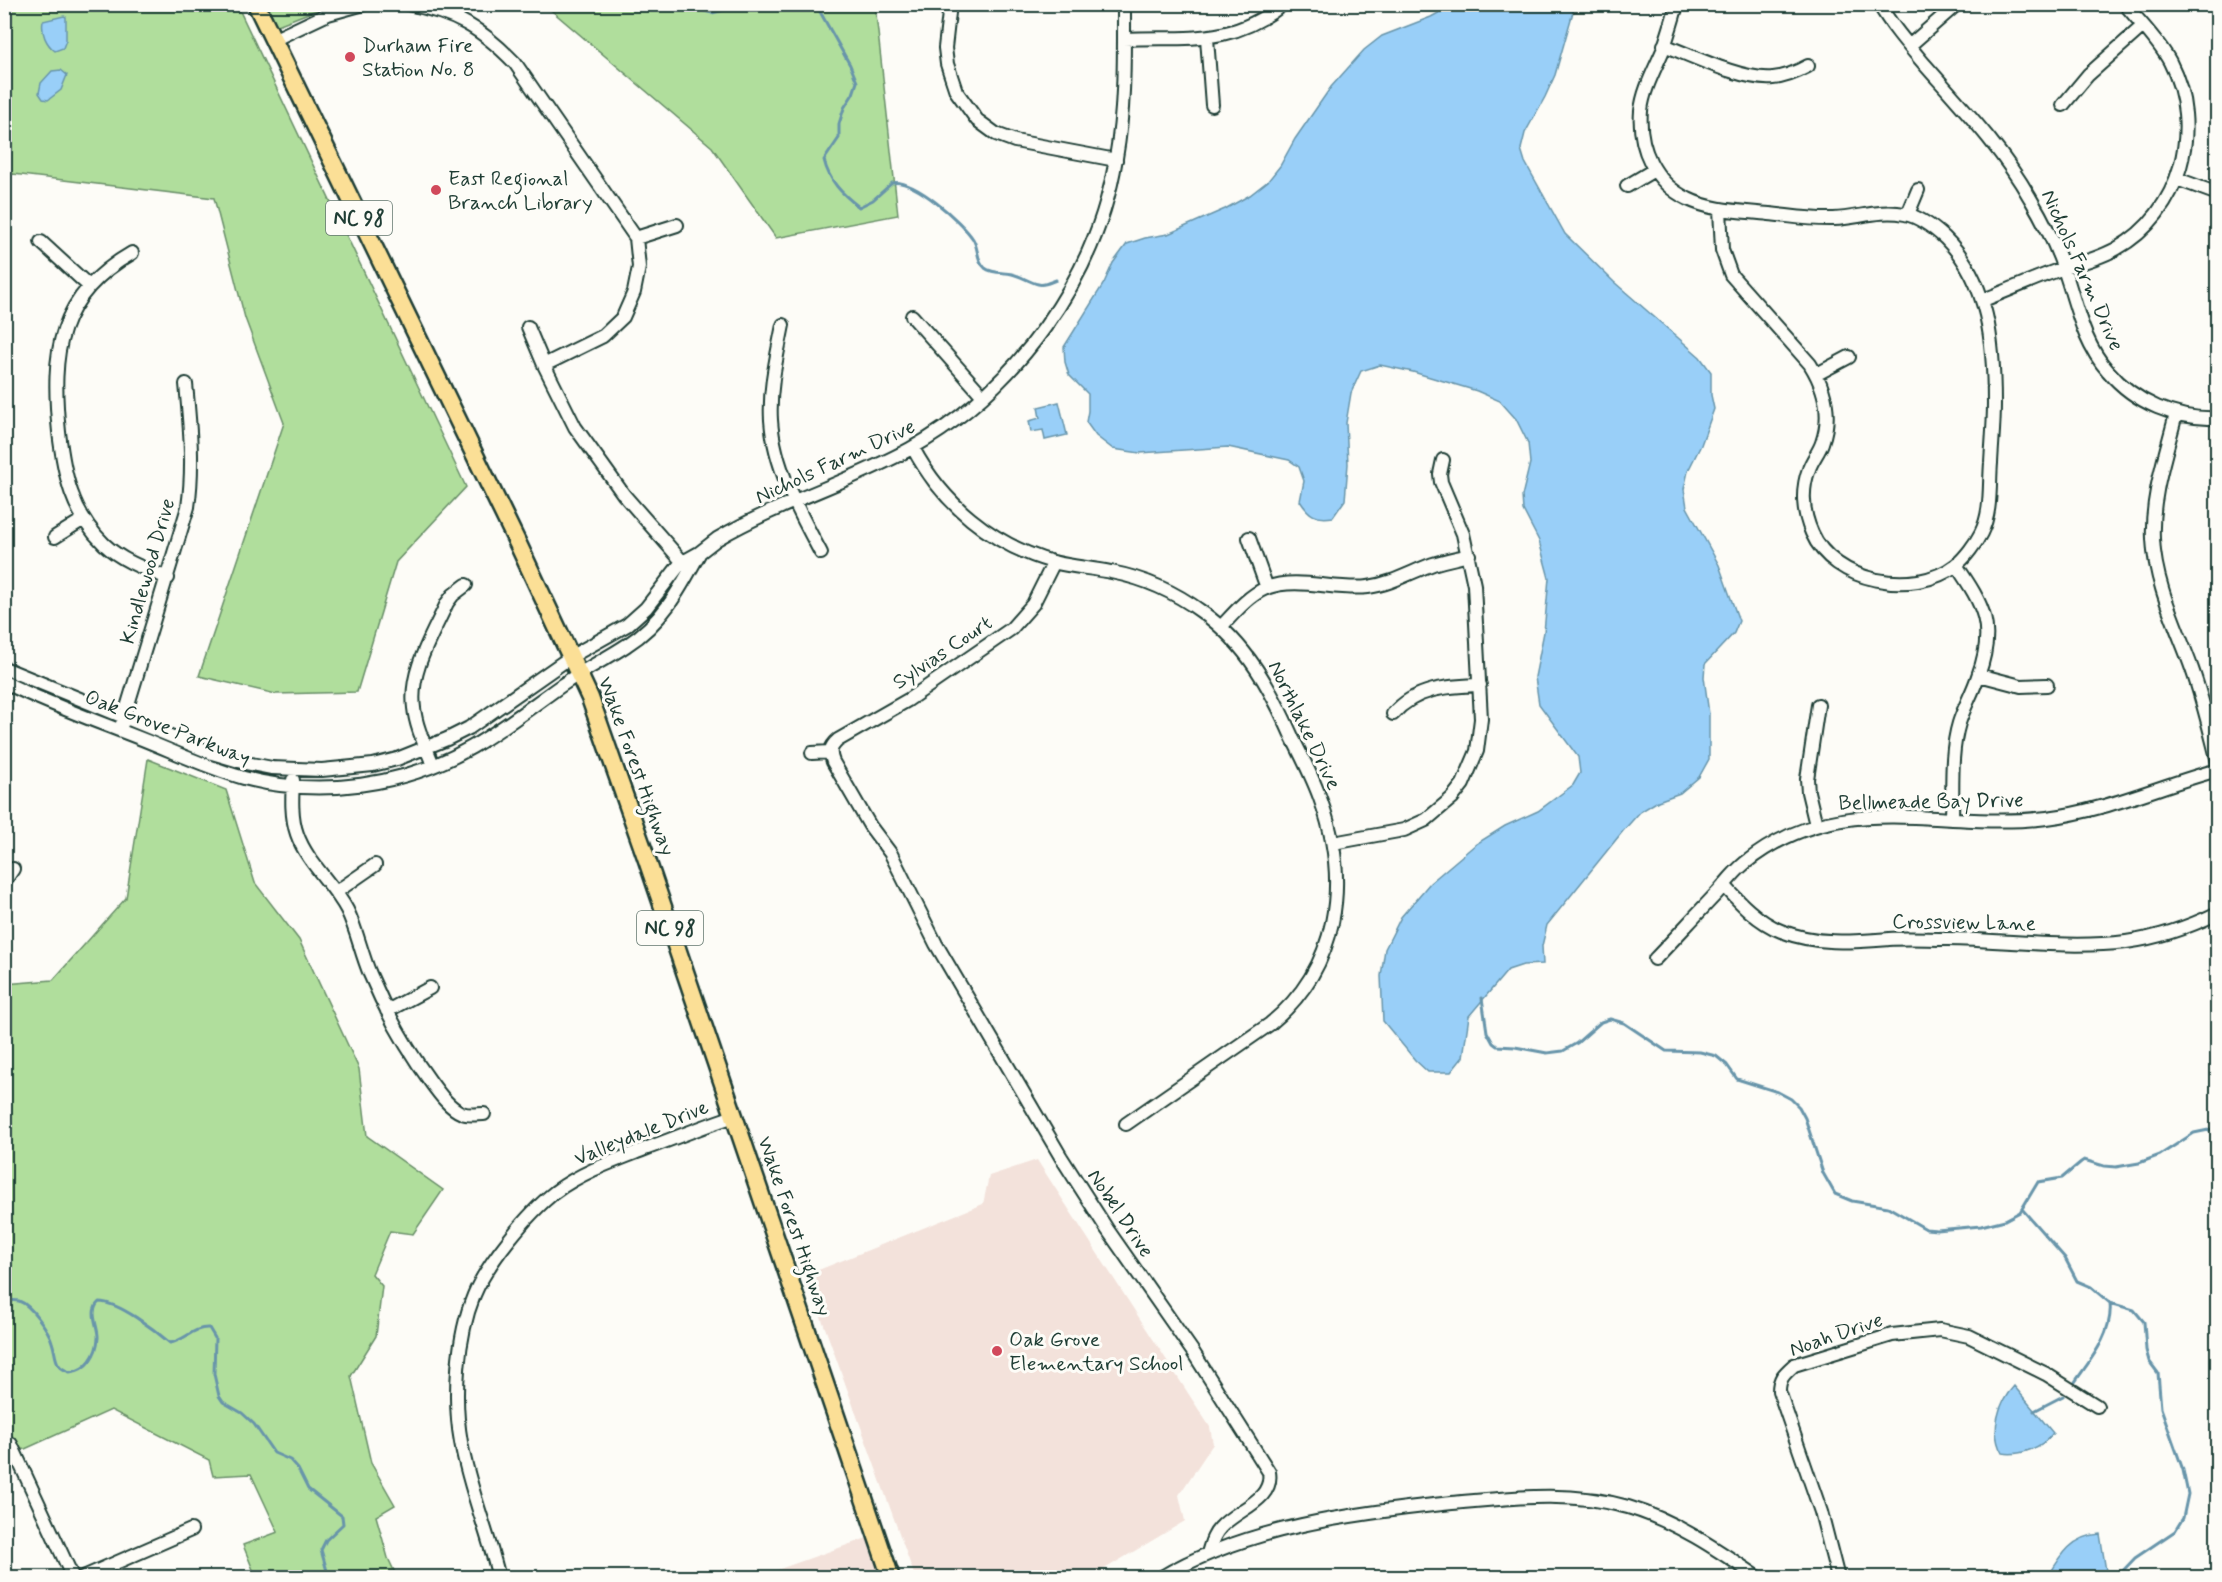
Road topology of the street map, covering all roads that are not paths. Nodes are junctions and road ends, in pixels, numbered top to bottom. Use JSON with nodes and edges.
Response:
{"nodes":[{"id":1,"x":256,"y":4,"type":"edge"},
{"id":2,"x":364,"y":4,"type":"edge"},
{"id":3,"x":407,"y":4,"type":"edge"},
{"id":4,"x":950,"y":4,"type":"edge"},
{"id":5,"x":1124,"y":4,"type":"edge"},
{"id":6,"x":1283,"y":4,"type":"edge"},
{"id":7,"x":1677,"y":4,"type":"edge"},
{"id":8,"x":1879,"y":4,"type":"edge"},
{"id":9,"x":1956,"y":4,"type":"edge"},
{"id":10,"x":2125,"y":4,"type":"edge"},
{"id":11,"x":2143,"y":26,"type":"junction"},
{"id":12,"x":1207,"y":38,"type":"junction"},
{"id":13,"x":1124,"y":39,"type":"junction"},
{"id":14,"x":273,"y":40,"type":"junction"},
{"id":15,"x":1664,"y":45,"type":"junction"},
{"id":16,"x":1909,"y":45,"type":"junction"},
{"id":17,"x":1808,"y":66,"type":"dead end"},
{"id":18,"x":1212,"y":105,"type":"dead end"},
{"id":19,"x":2063,"y":105,"type":"dead end"},
{"id":20,"x":1116,"y":160,"type":"junction"},
{"id":21,"x":1654,"y":170,"type":"junction"},
{"id":22,"x":2177,"y":179,"type":"junction"},
{"id":23,"x":1627,"y":186,"type":"dead end"},
{"id":24,"x":1918,"y":190,"type":"dead end"},
{"id":25,"x":2217,"y":194,"type":"edge"},
{"id":26,"x":1720,"y":209,"type":"junction"},
{"id":27,"x":1908,"y":214,"type":"junction"},
{"id":28,"x":677,"y":225,"type":"dead end"},
{"id":29,"x":636,"y":238,"type":"junction"},
{"id":30,"x":41,"y":242,"type":"dead end"},
{"id":31,"x":132,"y":253,"type":"dead end"},
{"id":32,"x":2064,"y":268,"type":"junction"},
{"id":33,"x":89,"y":286,"type":"junction"},
{"id":34,"x":1983,"y":300,"type":"junction"},
{"id":35,"x":912,"y":316,"type":"dead end"},
{"id":36,"x":783,"y":325,"type":"dead end"},
{"id":37,"x":528,"y":327,"type":"dead end"},
{"id":38,"x":1849,"y":357,"type":"dead end"},
{"id":39,"x":544,"y":365,"type":"junction"},
{"id":40,"x":1816,"y":375,"type":"junction"},
{"id":41,"x":186,"y":384,"type":"dead end"},
{"id":42,"x":983,"y":396,"type":"junction"},
{"id":43,"x":2176,"y":414,"type":"junction"},
{"id":44,"x":2217,"y":418,"type":"edge"},
{"id":45,"x":913,"y":448,"type":"junction"},
{"id":46,"x":1443,"y":460,"type":"dead end"},
{"id":47,"x":795,"y":502,"type":"junction"},
{"id":48,"x":84,"y":519,"type":"junction"},
{"id":49,"x":55,"y":537,"type":"dead end"},
{"id":50,"x":1249,"y":537,"type":"dead end"},
{"id":51,"x":821,"y":553,"type":"dead end"},
{"id":52,"x":1469,"y":555,"type":"junction"},
{"id":53,"x":1054,"y":562,"type":"junction"},
{"id":54,"x":1956,"y":565,"type":"junction"},
{"id":55,"x":686,"y":566,"type":"junction"},
{"id":56,"x":168,"y":578,"type":"junction"},
{"id":57,"x":466,"y":585,"type":"dead end"},
{"id":58,"x":1267,"y":588,"type":"junction"},
{"id":59,"x":1221,"y":627,"type":"junction"},
{"id":60,"x":572,"y":656,"type":"junction"},
{"id":61,"x":4,"y":668,"type":"edge"},
{"id":62,"x":579,"y":672,"type":"junction"},
{"id":63,"x":1979,"y":675,"type":"junction"},
{"id":64,"x":4,"y":682,"type":"edge"},
{"id":65,"x":1480,"y":685,"type":"junction"},
{"id":66,"x":2047,"y":685,"type":"dead end"},
{"id":67,"x":1818,"y":705,"type":"dead end"},
{"id":68,"x":1394,"y":714,"type":"dead end"},
{"id":69,"x":124,"y":718,"type":"junction"},
{"id":70,"x":119,"y":730,"type":"junction"},
{"id":71,"x":426,"y":748,"type":"junction"},
{"id":72,"x":830,"y":752,"type":"junction"},
{"id":73,"x":812,"y":753,"type":"dead end"},
{"id":74,"x":2217,"y":762,"type":"edge"},
{"id":75,"x":433,"y":765,"type":"junction"},
{"id":76,"x":293,"y":770,"type":"junction"},
{"id":77,"x":2217,"y":770,"type":"edge"},
{"id":78,"x":292,"y":786,"type":"junction"},
{"id":79,"x":1952,"y":819,"type":"junction"},
{"id":80,"x":1816,"y":825,"type":"junction"},
{"id":81,"x":1333,"y":843,"type":"junction"},
{"id":82,"x":375,"y":865,"type":"dead end"},
{"id":83,"x":13,"y":869,"type":"dead end"},
{"id":84,"x":4,"y":882,"type":"edge"},
{"id":85,"x":1724,"y":885,"type":"junction"},
{"id":86,"x":336,"y":892,"type":"junction"},
{"id":87,"x":2217,"y":913,"type":"edge"},
{"id":88,"x":1655,"y":959,"type":"dead end"},
{"id":89,"x":430,"y":988,"type":"dead end"},
{"id":90,"x":387,"y":1011,"type":"junction"},
{"id":91,"x":484,"y":1114,"type":"dead end"},
{"id":92,"x":734,"y":1116,"type":"junction"},
{"id":93,"x":1126,"y":1124,"type":"dead end"},
{"id":94,"x":2097,"y":1406,"type":"dead end"},
{"id":95,"x":11,"y":1444,"type":"dead end"},
{"id":96,"x":191,"y":1530,"type":"dead end"},
{"id":97,"x":1208,"y":1553,"type":"junction"},
{"id":98,"x":74,"y":1578,"type":"edge"},
{"id":99,"x":81,"y":1578,"type":"edge"},
{"id":100,"x":499,"y":1578,"type":"edge"},
{"id":101,"x":891,"y":1578,"type":"edge"},
{"id":102,"x":1160,"y":1578,"type":"edge"},
{"id":103,"x":1759,"y":1578,"type":"edge"},
{"id":104,"x":1838,"y":1578,"type":"edge"}],
"edges":[{"from":1,"to":14,"type":"highway","name":"Wake Forest Highway","number":"NC 98"},
{"from":2,"to":14,"type":"street"},
{"from":3,"to":29,"type":"street"},
{"from":4,"to":20,"type":"street"},
{"from":5,"to":13,"type":"street","name":"Nichols Farm Drive"},
{"from":6,"to":12,"type":"street"},
{"from":7,"to":15,"type":"street"},
{"from":8,"to":16,"type":"street","name":"Nichols Farm Drive"},
{"from":9,"to":16,"type":"street"},
{"from":10,"to":11,"type":"street"},
{"from":11,"to":19,"type":"street"},
{"from":11,"to":22,"type":"street"},
{"from":12,"to":13,"type":"street"},
{"from":12,"to":18,"type":"street"},
{"from":13,"to":20,"type":"street","name":"Nichols Farm Drive"},
{"from":14,"to":60,"type":"highway","name":"Wake Forest Highway","number":"NC 98"},
{"from":15,"to":17,"type":"street"},
{"from":15,"to":21,"type":"street"},
{"from":16,"to":32,"type":"street","name":"Nichols Farm Drive"},
{"from":20,"to":42,"type":"street","name":"Nichols Farm Drive"},
{"from":21,"to":23,"type":"street"},
{"from":21,"to":26,"type":"street"},
{"from":22,"to":25,"type":"street"},
{"from":22,"to":32,"type":"street"},
{"from":24,"to":27,"type":"street"},
{"from":26,"to":27,"type":"street"},
{"from":26,"to":40,"type":"street"},
{"from":27,"to":34,"type":"street"},
{"from":28,"to":29,"type":"street"},
{"from":29,"to":39,"type":"street"},
{"from":30,"to":33,"type":"street"},
{"from":31,"to":33,"type":"street"},
{"from":32,"to":34,"type":"street"},
{"from":32,"to":43,"type":"street","name":"Nichols Farm Drive"},
{"from":33,"to":48,"type":"street"},
{"from":34,"to":54,"type":"street"},
{"from":35,"to":42,"type":"street"},
{"from":36,"to":47,"type":"street"},
{"from":37,"to":39,"type":"street"},
{"from":38,"to":40,"type":"street"},
{"from":39,"to":55,"type":"street"},
{"from":40,"to":54,"type":"street"},
{"from":41,"to":56,"type":"street","name":"Kindlewood Drive"},
{"from":42,"to":45,"type":"street","name":"Nichols Farm Drive"},
{"from":43,"to":44,"type":"street","name":"Nichols Farm Drive"},
{"from":43,"to":74,"type":"street"},
{"from":45,"to":47,"type":"street","name":"Nichols Farm Drive"},
{"from":45,"to":53,"type":"street","name":"Northlake Drive"},
{"from":46,"to":52,"type":"street"},
{"from":47,"to":51,"type":"street"},
{"from":47,"to":55,"type":"street","name":"Nichols Farm Drive"},
{"from":48,"to":49,"type":"street"},
{"from":48,"to":56,"type":"street"},
{"from":50,"to":58,"type":"street"},
{"from":52,"to":58,"type":"street"},
{"from":52,"to":65,"type":"street"},
{"from":53,"to":59,"type":"street","name":"Northlake Drive"},
{"from":53,"to":72,"type":"street","name":"Sylvias Court"},
{"from":54,"to":63,"type":"street"},
{"from":55,"to":60,"type":"street","name":"Nichols Farm Drive"},
{"from":55,"to":62,"type":"street","name":"Nichols Farm Drive"},
{"from":56,"to":69,"type":"street","name":"Kindlewood Drive"},
{"from":57,"to":71,"type":"street"},
{"from":58,"to":59,"type":"street"},
{"from":59,"to":81,"type":"street","name":"Northlake Drive"},
{"from":60,"to":62,"type":"highway","name":"Wake Forest Highway","number":"NC 98"},
{"from":60,"to":71,"type":"street","name":"Oak Grove Parkway"},
{"from":61,"to":69,"type":"street","name":"Oak Grove Parkway"},
{"from":62,"to":75,"type":"street","name":"Oak Grove Parkway"},
{"from":62,"to":92,"type":"highway","name":"Wake Forest Highway","number":"NC 98"},
{"from":63,"to":66,"type":"street"},
{"from":63,"to":79,"type":"street"},
{"from":64,"to":70,"type":"street","name":"Oak Grove Parkway"},
{"from":65,"to":68,"type":"street"},
{"from":65,"to":81,"type":"street"},
{"from":67,"to":80,"type":"street"},
{"from":69,"to":70,"type":"street","name":"Kindlewood Drive"},
{"from":69,"to":76,"type":"street","name":"Oak Grove Parkway"},
{"from":70,"to":78,"type":"street","name":"Oak Grove Parkway"},
{"from":71,"to":75,"type":"street"},
{"from":71,"to":76,"type":"street","name":"Oak Grove Parkway"},
{"from":72,"to":73,"type":"street"},
{"from":72,"to":97,"type":"street","name":"Nobel Drive"},
{"from":75,"to":78,"type":"street","name":"Oak Grove Parkway"},
{"from":76,"to":78,"type":"street"},
{"from":77,"to":79,"type":"street","name":"Bellmeade Bay Drive"},
{"from":78,"to":86,"type":"street"},
{"from":79,"to":80,"type":"street","name":"Bellmeade Bay Drive"},
{"from":80,"to":85,"type":"street","name":"Bellmeade Bay Drive"},
{"from":81,"to":93,"type":"street","name":"Northlake Drive"},
{"from":82,"to":86,"type":"street"},
{"from":83,"to":84,"type":"street"},
{"from":85,"to":87,"type":"street","name":"Crossview Lane"},
{"from":85,"to":88,"type":"street","name":"Bellmeade Bay Drive"},
{"from":86,"to":90,"type":"street"},
{"from":89,"to":90,"type":"street"},
{"from":90,"to":91,"type":"street"},
{"from":92,"to":100,"type":"street","name":"Valleydale Drive"},
{"from":92,"to":101,"type":"highway","name":"Wake Forest Highway","number":"NC 98"},
{"from":94,"to":104,"type":"street","name":"Noah Drive"},
{"from":95,"to":98,"type":"street"},
{"from":96,"to":99,"type":"street"},
{"from":97,"to":102,"type":"street"},
{"from":97,"to":103,"type":"street"}]}
